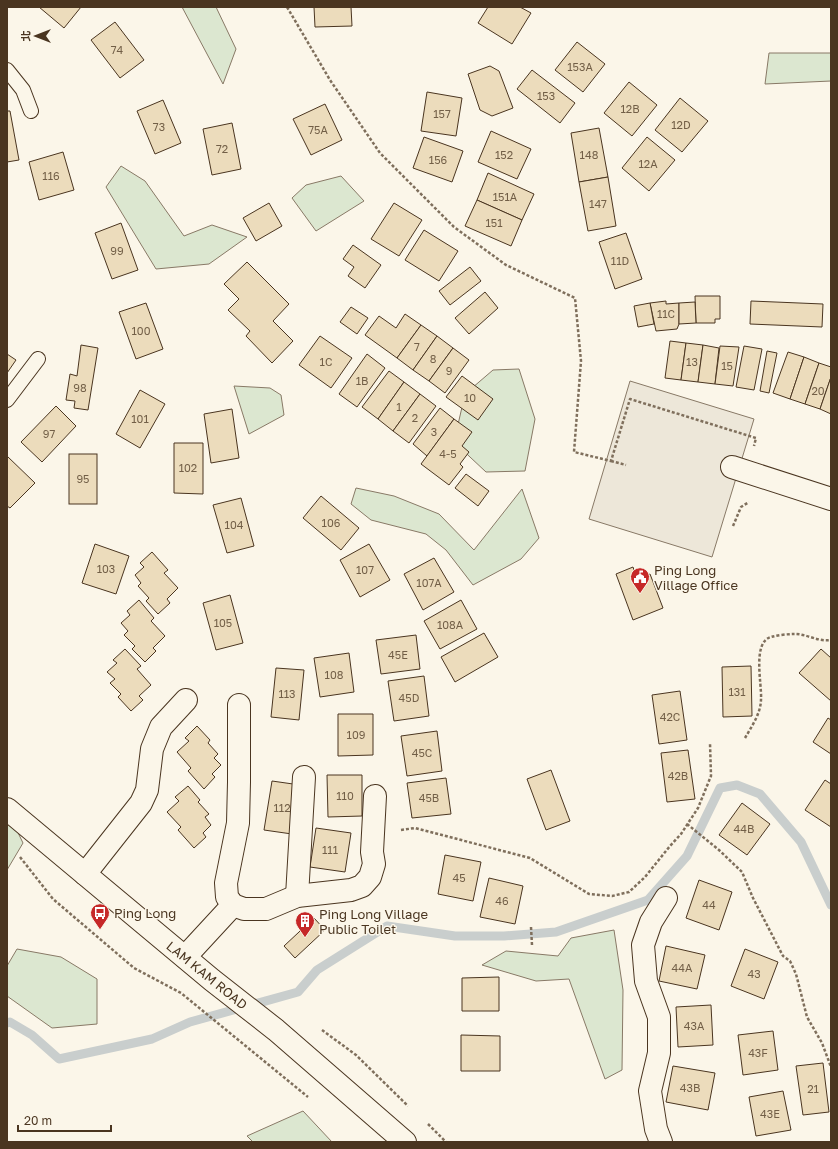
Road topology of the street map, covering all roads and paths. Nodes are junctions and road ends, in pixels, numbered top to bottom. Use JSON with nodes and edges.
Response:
{"nodes":[{"id":1,"x":287,"y":7,"type":"edge"},
{"id":2,"x":7,"y":70,"type":"edge"},
{"id":3,"x":31,"y":112,"type":"dead end"},
{"id":4,"x":38,"y":359,"type":"dead end"},
{"id":5,"x":7,"y":400,"type":"edge"},
{"id":6,"x":754,"y":449,"type":"dead end"},
{"id":7,"x":611,"y":461,"type":"junction"},
{"id":8,"x":626,"y":465,"type":"dead end"},
{"id":9,"x":732,"y":467,"type":"dead end"},
{"id":10,"x":831,"y":499,"type":"edge"},
{"id":11,"x":831,"y":640,"type":"edge"},
{"id":12,"x":186,"y":700,"type":"dead end"},
{"id":13,"x":239,"y":705,"type":"dead end"},
{"id":14,"x":745,"y":738,"type":"dead end"},
{"id":15,"x":710,"y":743,"type":"dead end"},
{"id":16,"x":304,"y":776,"type":"dead end"},
{"id":17,"x":375,"y":796,"type":"dead end"},
{"id":18,"x":7,"y":809,"type":"edge"},
{"id":19,"x":687,"y":824,"type":"junction"},
{"id":20,"x":373,"y":833,"type":"junction"},
{"id":21,"x":16,"y":853,"type":"dead end"},
{"id":22,"x":84,"y":874,"type":"junction"},
{"id":23,"x":297,"y":896,"type":"junction"},
{"id":24,"x":666,"y":898,"type":"dead end"},
{"id":25,"x":233,"y":905,"type":"junction"},
{"id":26,"x":531,"y":927,"type":"dead end"},
{"id":27,"x":532,"y":945,"type":"dead end"},
{"id":28,"x":185,"y":957,"type":"junction"},
{"id":29,"x":318,"y":1028,"type":"dead end"},
{"id":30,"x":831,"y":1067,"type":"edge"},
{"id":31,"x":314,"y":1102,"type":"dead end"},
{"id":32,"x":412,"y":1109,"type":"dead end"},
{"id":33,"x":424,"y":1120,"type":"dead end"},
{"id":34,"x":405,"y":1142,"type":"edge"},
{"id":35,"x":446,"y":1142,"type":"edge"},
{"id":36,"x":661,"y":1142,"type":"edge"}],
"edges":[{"from":1,"to":7,"type":"path"},
{"from":2,"to":3,"type":"lane"},
{"from":4,"to":5,"type":"lane"},
{"from":6,"to":7,"type":"path"},
{"from":7,"to":8,"type":"path"},
{"from":9,"to":10,"type":"street"},
{"from":11,"to":14,"type":"path"},
{"from":12,"to":22,"type":"street"},
{"from":13,"to":25,"type":"street"},
{"from":15,"to":19,"type":"path"},
{"from":16,"to":23,"type":"street"},
{"from":17,"to":20,"type":"street"},
{"from":18,"to":22,"type":"street","name":"LAM KAM ROAD"},
{"from":19,"to":20,"type":"path"},
{"from":19,"to":30,"type":"path"},
{"from":20,"to":23,"type":"street"},
{"from":21,"to":31,"type":"path"},
{"from":22,"to":28,"type":"street","name":"LAM KAM ROAD"},
{"from":23,"to":25,"type":"street"},
{"from":24,"to":36,"type":"street"},
{"from":25,"to":28,"type":"street"},
{"from":26,"to":27,"type":"path"},
{"from":28,"to":34,"type":"street","name":"LAM KAM ROAD"},
{"from":29,"to":32,"type":"path"},
{"from":33,"to":35,"type":"path"}]}
